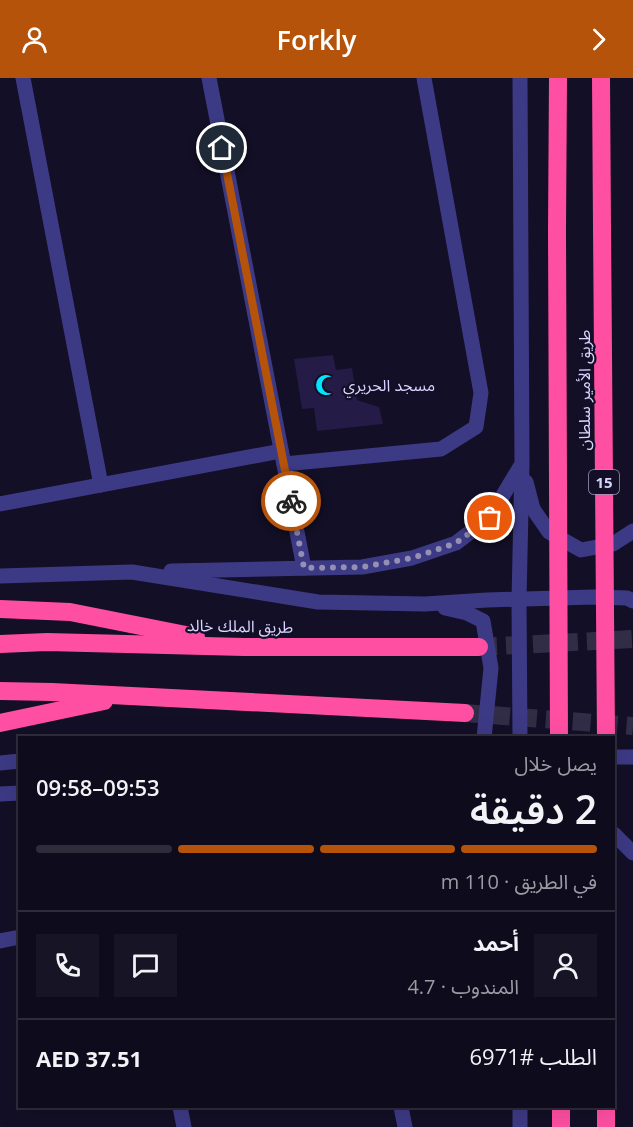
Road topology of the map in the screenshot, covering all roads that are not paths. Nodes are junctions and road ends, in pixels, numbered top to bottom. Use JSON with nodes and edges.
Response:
{"nodes":[{"id":1,"x":22,"y":78,"type":"edge"},
{"id":2,"x":209,"y":78,"type":"edge"},
{"id":3,"x":424,"y":78,"type":"edge"},
{"id":4,"x":520,"y":78,"type":"edge"},
{"id":5,"x":558,"y":78,"type":"edge"},
{"id":6,"x":601,"y":78,"type":"edge"},
{"id":7,"x":282,"y":458,"type":"junction"},
{"id":8,"x":522,"y":465,"type":"junction"},
{"id":9,"x":101,"y":484,"type":"junction"},
{"id":10,"x":0,"y":504,"type":"edge"},
{"id":11,"x":633,"y":531,"type":"edge"},
{"id":12,"x":304,"y":568,"type":"junction"},
{"id":13,"x":132,"y":572,"type":"junction"},
{"id":14,"x":0,"y":576,"type":"edge"},
{"id":15,"x":519,"y":600,"type":"junction"},
{"id":16,"x":633,"y":600,"type":"edge"},
{"id":17,"x":424,"y":604,"type":"junction"},
{"id":18,"x":0,"y":609,"type":"edge"},
{"id":19,"x":0,"y":644,"type":"edge"},
{"id":20,"x":479,"y":646,"type":"tunnel mouth"},
{"id":21,"x":244,"y":647,"type":"junction"},
{"id":22,"x":0,"y":691,"type":"edge"},
{"id":23,"x":126,"y":696,"type":"junction"},
{"id":24,"x":465,"y":713,"type":"tunnel mouth"},
{"id":25,"x":0,"y":723,"type":"edge"},
{"id":26,"x":484,"y":736,"type":"edge"},
{"id":27,"x":520,"y":736,"type":"edge"},
{"id":28,"x":560,"y":736,"type":"edge"},
{"id":29,"x":606,"y":736,"type":"edge"},
{"id":30,"x":615,"y":757,"type":"edge"},
{"id":31,"x":633,"y":757,"type":"edge"},
{"id":32,"x":18,"y":761,"type":"edge"},
{"id":33,"x":0,"y":763,"type":"edge"},
{"id":34,"x":18,"y":793,"type":"edge"},
{"id":35,"x":0,"y":795,"type":"edge"},
{"id":36,"x":615,"y":835,"type":"edge"},
{"id":37,"x":633,"y":853,"type":"edge"},
{"id":38,"x":18,"y":937,"type":"edge"},
{"id":39,"x":0,"y":941,"type":"edge"},
{"id":40,"x":180,"y":1108,"type":"edge"},
{"id":41,"x":401,"y":1108,"type":"edge"},
{"id":42,"x":520,"y":1108,"type":"edge"},
{"id":43,"x":561,"y":1108,"type":"edge"},
{"id":44,"x":606,"y":1108,"type":"edge"},
{"id":45,"x":184,"y":1127,"type":"edge"},
{"id":46,"x":405,"y":1127,"type":"edge"},
{"id":47,"x":520,"y":1127,"type":"edge"},
{"id":48,"x":561,"y":1127,"type":"edge"},
{"id":49,"x":606,"y":1127,"type":"edge"}],
"edges":[{"from":1,"to":9,"type":"street"},
{"from":2,"to":7,"type":"street"},
{"from":3,"to":7,"type":"street"},
{"from":4,"to":8,"type":"street"},
{"from":5,"to":28,"type":"highway","name":"طريق الأمير سلطان","bridge":true},
{"from":6,"to":29,"type":"highway","name":"طريق الأمير سلطان","number":"15","bridge":true},
{"from":7,"to":9,"type":"street"},
{"from":7,"to":12,"type":"street"},
{"from":8,"to":11,"type":"street"},
{"from":8,"to":12,"type":"street"},
{"from":8,"to":15,"type":"street"},
{"from":9,"to":10,"type":"street"},
{"from":12,"to":13,"type":"street"},
{"from":13,"to":14,"type":"street"},
{"from":13,"to":17,"type":"street"},
{"from":15,"to":16,"type":"street"},
{"from":15,"to":17,"type":"street"},
{"from":15,"to":27,"type":"street"},
{"from":17,"to":26,"type":"street"},
{"from":18,"to":21,"type":"highway"},
{"from":19,"to":21,"type":"highway","name":"طريق الملك خالد"},
{"from":20,"to":21,"type":"highway","name":"طريق الملك خالد"},
{"from":22,"to":23,"type":"highway"},
{"from":23,"to":24,"type":"highway"},
{"from":23,"to":25,"type":"highway"},
{"from":30,"to":31,"type":"street"},
{"from":32,"to":33,"type":"street"},
{"from":34,"to":35,"type":"street"},
{"from":36,"to":37,"type":"street"},
{"from":38,"to":39,"type":"street"},
{"from":40,"to":45,"type":"street"},
{"from":41,"to":46,"type":"street"},
{"from":42,"to":47,"type":"street"},
{"from":43,"to":48,"type":"highway"},
{"from":44,"to":49,"type":"highway"}]}
